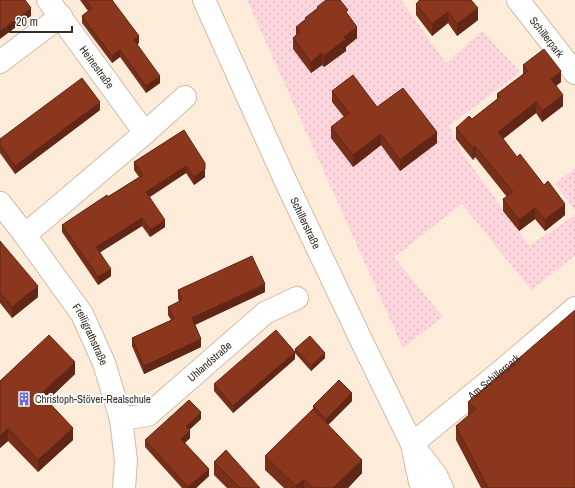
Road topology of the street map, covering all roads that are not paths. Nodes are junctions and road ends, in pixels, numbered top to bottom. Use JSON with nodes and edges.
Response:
{"nodes":[{"id":1,"x":204,"y":0,"type":"edge"},
{"id":2,"x":518,"y":0,"type":"edge"},
{"id":3,"x":54,"y":8,"type":"edge"},
{"id":4,"x":0,"y":62,"type":"edge"},
{"id":5,"x":575,"y":73,"type":"edge"},
{"id":6,"x":185,"y":97,"type":"dead end"},
{"id":7,"x":145,"y":133,"type":"junction"},
{"id":8,"x":0,"y":203,"type":"edge"},
{"id":9,"x":25,"y":235,"type":"junction"},
{"id":10,"x":297,"y":298,"type":"dead end"},
{"id":11,"x":575,"y":308,"type":"edge"},
{"id":12,"x":121,"y":419,"type":"junction"},
{"id":13,"x":412,"y":444,"type":"junction"},
{"id":14,"x":124,"y":488,"type":"edge"},
{"id":15,"x":423,"y":488,"type":"edge"},
{"id":16,"x":442,"y":488,"type":"edge"}],
"edges":[{"from":1,"to":13,"type":"street","name":"Schillerstraße"},
{"from":2,"to":5,"type":"street","name":"Schillerpark"},
{"from":3,"to":4,"type":"street"},
{"from":3,"to":7,"type":"street","name":"Heinestraße"},
{"from":6,"to":7,"type":"street"},
{"from":7,"to":9,"type":"street"},
{"from":8,"to":9,"type":"street","name":"Freiligrathstraße"},
{"from":9,"to":12,"type":"street","name":"Freiligrathstraße"},
{"from":10,"to":12,"type":"street","name":"Uhlandstraße"},
{"from":11,"to":13,"type":"street","name":"Am Schillerpark"},
{"from":12,"to":14,"type":"street","name":"Freiligrathstraße"},
{"from":13,"to":15,"type":"street","name":"Schillerstraße"},
{"from":13,"to":16,"type":"street","name":"Schillerstraße"}]}
